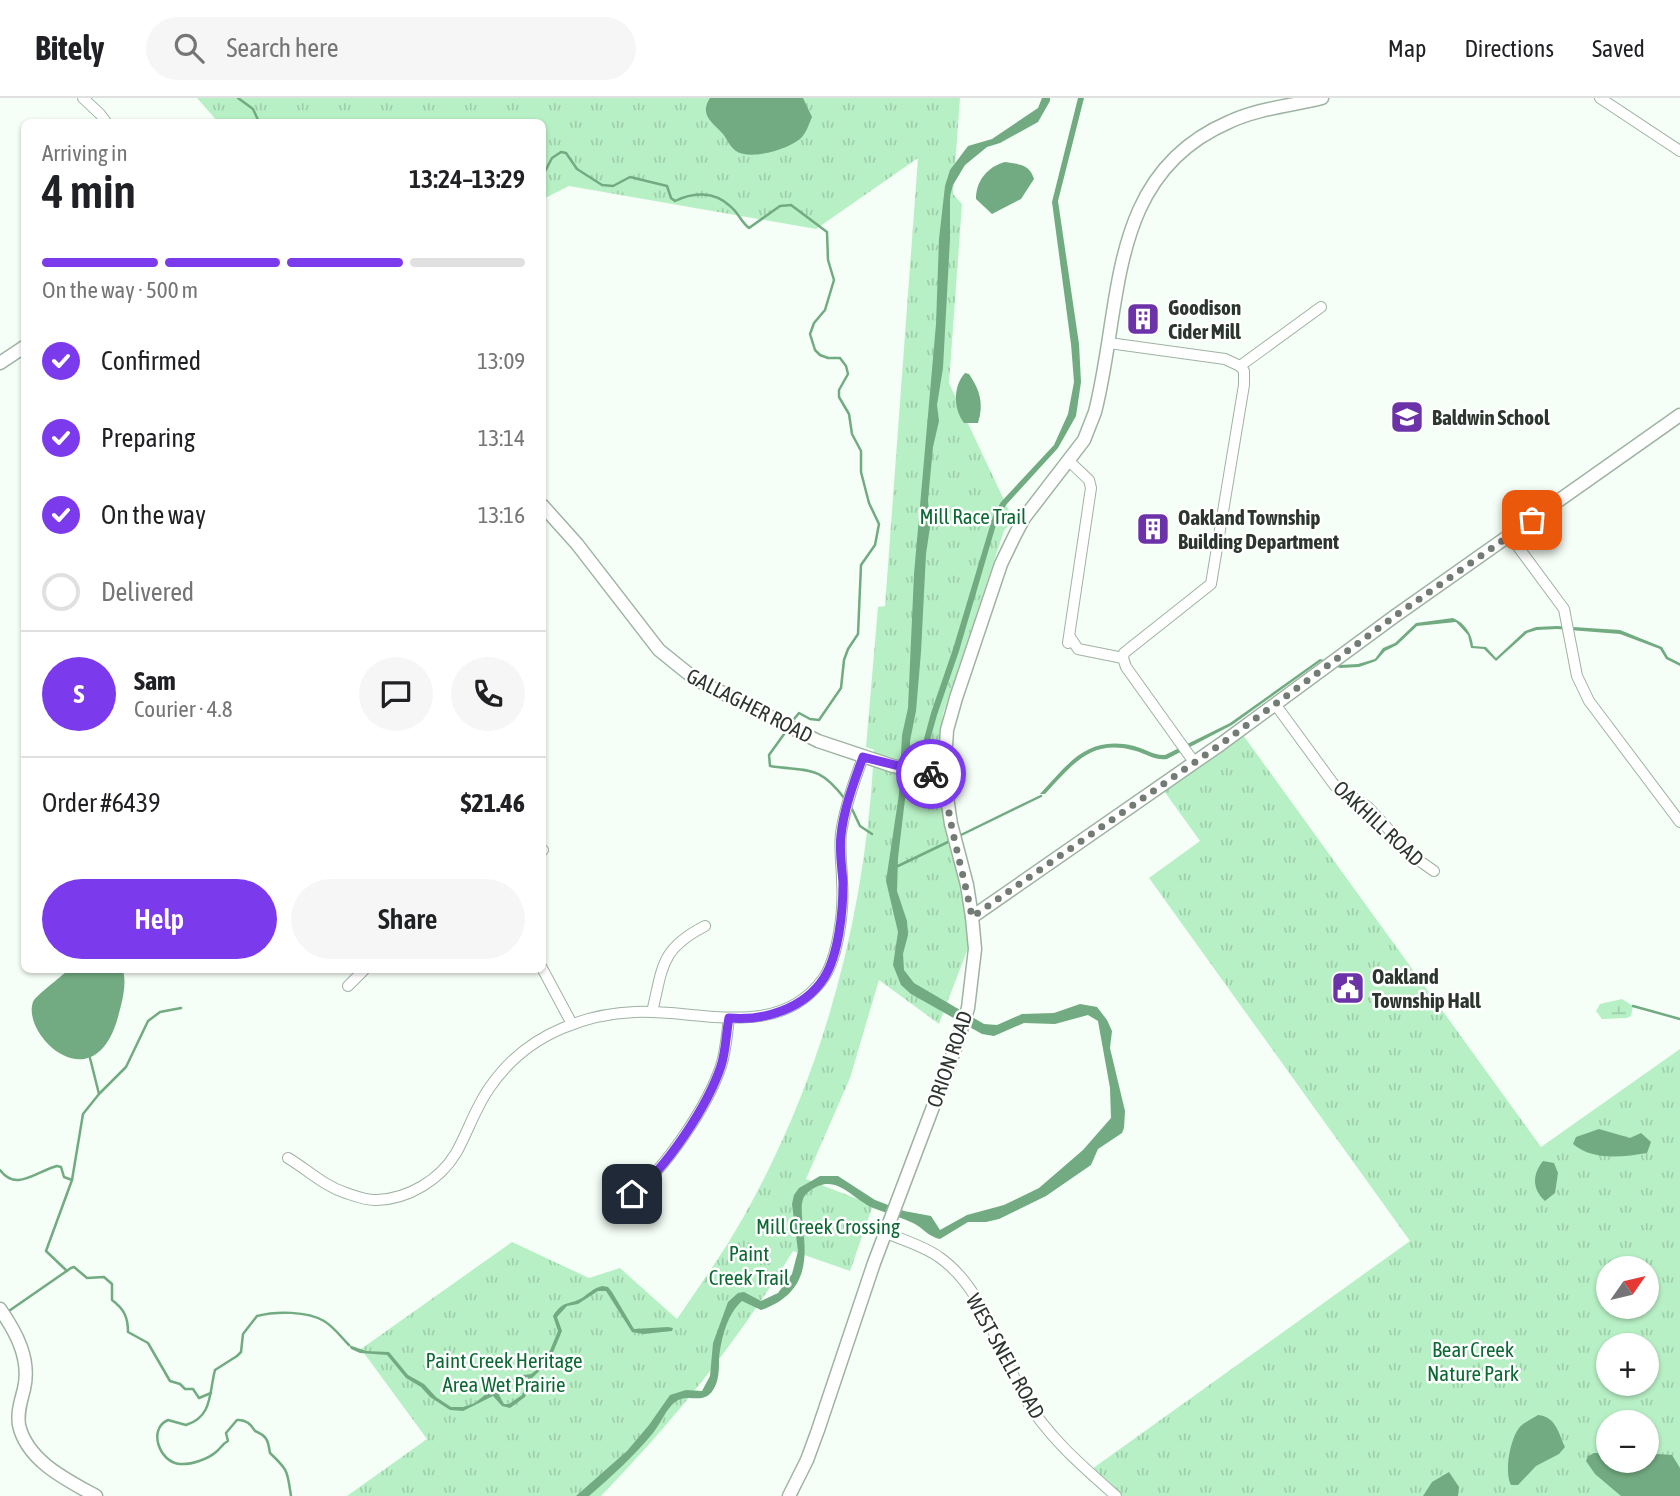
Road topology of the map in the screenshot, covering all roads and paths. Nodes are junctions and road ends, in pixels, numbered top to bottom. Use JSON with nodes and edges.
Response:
{"nodes":[{"id":1,"x":83,"y":98,"type":"edge"},
{"id":2,"x":1322,"y":98,"type":"edge"},
{"id":3,"x":1600,"y":98,"type":"edge"},
{"id":4,"x":104,"y":119,"type":"edge"},
{"id":5,"x":1680,"y":152,"type":"edge"},
{"id":6,"x":1321,"y":307,"type":"dead end"},
{"id":7,"x":1109,"y":343,"type":"junction"},
{"id":8,"x":21,"y":349,"type":"edge"},
{"id":9,"x":0,"y":363,"type":"edge"},
{"id":10,"x":1240,"y":366,"type":"junction"},
{"id":11,"x":1680,"y":415,"type":"edge"},
{"id":12,"x":1069,"y":461,"type":"junction"},
{"id":13,"x":546,"y":509,"type":"edge"},
{"id":14,"x":1510,"y":536,"type":"junction"},
{"id":15,"x":1123,"y":658,"type":"junction"},
{"id":16,"x":1275,"y":704,"type":"junction"},
{"id":17,"x":863,"y":757,"type":"junction"},
{"id":18,"x":1194,"y":762,"type":"junction"},
{"id":19,"x":944,"y":776,"type":"junction"},
{"id":20,"x":1680,"y":822,"type":"edge"},
{"id":21,"x":1434,"y":871,"type":"dead end"},
{"id":22,"x":972,"y":917,"type":"junction"},
{"id":23,"x":705,"y":926,"type":"dead end"},
{"id":24,"x":361,"y":973,"type":"edge"},
{"id":25,"x":545,"y":973,"type":"edge"},
{"id":26,"x":348,"y":986,"type":"dead end"},
{"id":27,"x":652,"y":1012,"type":"junction"},
{"id":28,"x":729,"y":1018,"type":"junction"},
{"id":29,"x":572,"y":1024,"type":"junction"},
{"id":30,"x":288,"y":1158,"type":"dead end"},
{"id":31,"x":632,"y":1194,"type":"dead end"},
{"id":32,"x":886,"y":1233,"type":"junction"},
{"id":33,"x":0,"y":1309,"type":"edge"},
{"id":34,"x":96,"y":1496,"type":"edge"},
{"id":35,"x":789,"y":1496,"type":"edge"},
{"id":36,"x":1116,"y":1496,"type":"edge"}],
"edges":[{"from":1,"to":4,"type":"street"},
{"from":2,"to":7,"type":"street","name":"ORION ROAD"},
{"from":3,"to":5,"type":"street"},
{"from":6,"to":10,"type":"street"},
{"from":7,"to":10,"type":"street"},
{"from":7,"to":12,"type":"street","name":"ORION ROAD"},
{"from":8,"to":9,"type":"street"},
{"from":10,"to":15,"type":"street"},
{"from":11,"to":14,"type":"street"},
{"from":12,"to":15,"type":"street"},
{"from":12,"to":19,"type":"street","name":"ORION ROAD"},
{"from":13,"to":17,"type":"street","name":"GALLAGHER ROAD"},
{"from":14,"to":16,"type":"street"},
{"from":14,"to":20,"type":"street"},
{"from":15,"to":18,"type":"street"},
{"from":16,"to":18,"type":"street"},
{"from":16,"to":21,"type":"street","name":"OAKHILL ROAD"},
{"from":17,"to":19,"type":"street","name":"GALLAGHER ROAD"},
{"from":17,"to":28,"type":"street"},
{"from":18,"to":22,"type":"street"},
{"from":19,"to":22,"type":"street","name":"ORION ROAD"},
{"from":22,"to":32,"type":"street","name":"ORION ROAD"},
{"from":23,"to":27,"type":"street"},
{"from":24,"to":26,"type":"street"},
{"from":25,"to":29,"type":"street"},
{"from":27,"to":28,"type":"street"},
{"from":27,"to":29,"type":"street"},
{"from":28,"to":31,"type":"street"},
{"from":29,"to":30,"type":"street"},
{"from":32,"to":35,"type":"street","name":"ORION ROAD"},
{"from":32,"to":36,"type":"street","name":"WEST SNELL ROAD"},
{"from":33,"to":34,"type":"street"}]}
